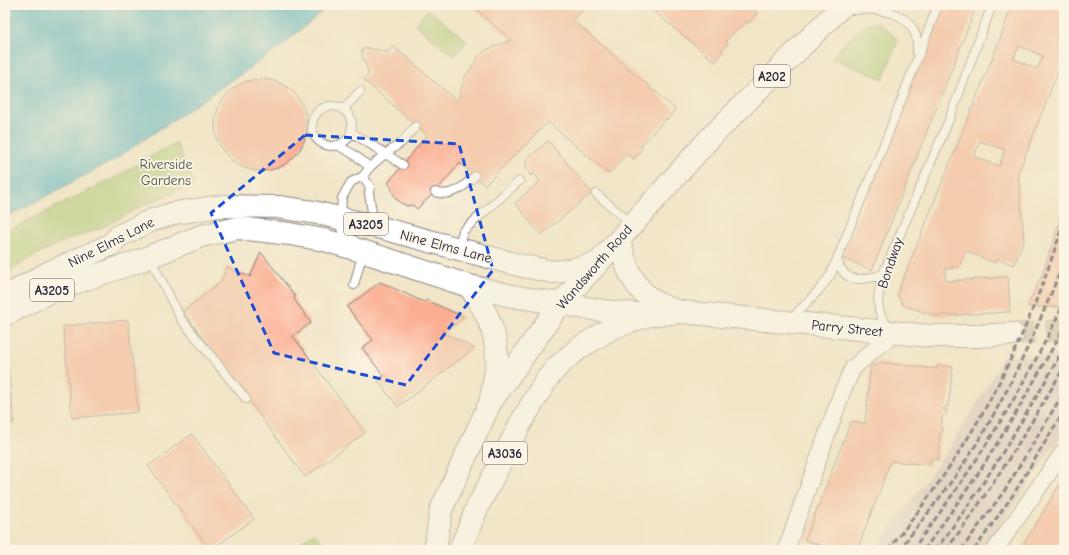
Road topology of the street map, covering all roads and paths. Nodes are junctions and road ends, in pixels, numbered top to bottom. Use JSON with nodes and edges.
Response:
{"nodes":[{"id":1,"x":938,"y":5,"type":"edge"},
{"id":2,"x":992,"y":5,"type":"edge"},
{"id":3,"x":839,"y":9,"type":"edge"},
{"id":4,"x":916,"y":64,"type":"junction"},
{"id":5,"x":360,"y":91,"type":"dead end"},
{"id":6,"x":344,"y":110,"type":"junction"},
{"id":7,"x":416,"y":126,"type":"dead end"},
{"id":8,"x":351,"y":132,"type":"junction"},
{"id":9,"x":337,"y":145,"type":"junction"},
{"id":10,"x":385,"y":154,"type":"junction"},
{"id":11,"x":403,"y":165,"type":"dead end"},
{"id":12,"x":370,"y":167,"type":"junction"},
{"id":13,"x":363,"y":176,"type":"junction"},
{"id":14,"x":475,"y":176,"type":"dead end"},
{"id":15,"x":520,"y":181,"type":"dead end"},
{"id":16,"x":435,"y":192,"type":"dead end"},
{"id":17,"x":596,"y":194,"type":"dead end"},
{"id":18,"x":340,"y":218,"type":"junction"},
{"id":19,"x":374,"y":226,"type":"junction"},
{"id":20,"x":626,"y":232,"type":"junction"},
{"id":21,"x":458,"y":249,"type":"junction"},
{"id":22,"x":364,"y":251,"type":"junction"},
{"id":23,"x":149,"y":257,"type":"junction"},
{"id":24,"x":837,"y":261,"type":"junction"},
{"id":25,"x":598,"y":263,"type":"junction"},
{"id":26,"x":883,"y":274,"type":"junction"},
{"id":27,"x":354,"y":285,"type":"dead end"},
{"id":28,"x":469,"y":286,"type":"junction"},
{"id":29,"x":5,"y":297,"type":"edge"},
{"id":30,"x":560,"y":304,"type":"junction"},
{"id":31,"x":682,"y":312,"type":"junction"},
{"id":32,"x":649,"y":314,"type":"junction"},
{"id":33,"x":5,"y":315,"type":"edge"},
{"id":34,"x":788,"y":322,"type":"junction"},
{"id":35,"x":895,"y":333,"type":"junction"},
{"id":36,"x":1013,"y":334,"type":"tunnel mouth"},
{"id":37,"x":246,"y":399,"type":"dead end"},
{"id":38,"x":490,"y":403,"type":"junction"},
{"id":39,"x":1064,"y":451,"type":"edge"},
{"id":40,"x":441,"y":510,"type":"junction"},
{"id":41,"x":421,"y":550,"type":"edge"},
{"id":42,"x":435,"y":550,"type":"edge"},
{"id":43,"x":460,"y":550,"type":"edge"},
{"id":44,"x":786,"y":550,"type":"edge"},
{"id":45,"x":995,"y":550,"type":"edge"}],
"edges":[{"from":1,"to":4,"type":"lane"},
{"from":2,"to":26,"type":"lane","name":"Bondway"},
{"from":3,"to":4,"type":"lane"},
{"from":3,"to":20,"type":"main road","name":"Wandsworth Road","number":"A202"},
{"from":4,"to":24,"type":"lane"},
{"from":5,"to":6,"type":"lane"},
{"from":6,"to":8,"type":"lane"},
{"from":6,"to":9,"type":"lane"},
{"from":7,"to":10,"type":"lane"},
{"from":8,"to":9,"type":"lane"},
{"from":8,"to":10,"type":"lane"},
{"from":9,"to":12,"type":"lane"},
{"from":10,"to":11,"type":"lane"},
{"from":10,"to":12,"type":"lane"},
{"from":12,"to":13,"type":"lane"},
{"from":13,"to":18,"type":"lane"},
{"from":13,"to":19,"type":"lane"},
{"from":14,"to":16,"type":"lane"},
{"from":15,"to":21,"type":"lane"},
{"from":17,"to":20,"type":"lane"},
{"from":18,"to":19,"type":"main road","name":"Nine Elms Lane","number":"A3205"},
{"from":18,"to":22,"type":"lane"},
{"from":18,"to":29,"type":"main road","name":"Nine Elms Lane","number":"A3205"},
{"from":19,"to":21,"type":"main road","name":"Nine Elms Lane","number":"A3205"},
{"from":20,"to":25,"type":"main road","name":"Wandsworth Road","number":"A202"},
{"from":20,"to":31,"type":"main road","name":"Parry Street"},
{"from":21,"to":25,"type":"main road","name":"Nine Elms Lane","number":"A3205"},
{"from":22,"to":23,"type":"main road","name":"Nine Elms Lane","number":"A3205"},
{"from":22,"to":27,"type":"lane"},
{"from":22,"to":28,"type":"main road","name":"Nine Elms Lane","number":"A3205"},
{"from":23,"to":33,"type":"main road","name":"Nine Elms Lane","number":"A3205"},
{"from":23,"to":37,"type":"lane"},
{"from":24,"to":26,"type":"lane"},
{"from":24,"to":34,"type":"lane"},
{"from":25,"to":30,"type":"main road","name":"Wandsworth Road","number":"A3036"},
{"from":26,"to":35,"type":"lane","name":"Bondway"},
{"from":28,"to":30,"type":"main road","name":"Nine Elms Lane","number":"A3205"},
{"from":28,"to":38,"type":"main road","name":"Wandsworth Road","number":"A3036"},
{"from":30,"to":32,"type":"main road","name":"Parry Street"},
{"from":30,"to":38,"type":"main road","name":"Wandsworth Road","number":"A3036"},
{"from":31,"to":32,"type":"main road","name":"Parry Street"},
{"from":31,"to":34,"type":"main road","name":"Parry Street"},
{"from":32,"to":43,"type":"main road","number":"A3036"},
{"from":34,"to":35,"type":"main road","name":"Parry Street"},
{"from":35,"to":36,"type":"main road","name":"Parry Street"},
{"from":35,"to":44,"type":"street"},
{"from":38,"to":40,"type":"main road","name":"Wandsworth Road","number":"A3036"},
{"from":39,"to":45,"type":"street"},
{"from":40,"to":41,"type":"main road"},
{"from":40,"to":42,"type":"main road","name":"Wandsworth Road","number":"A3036"}]}
